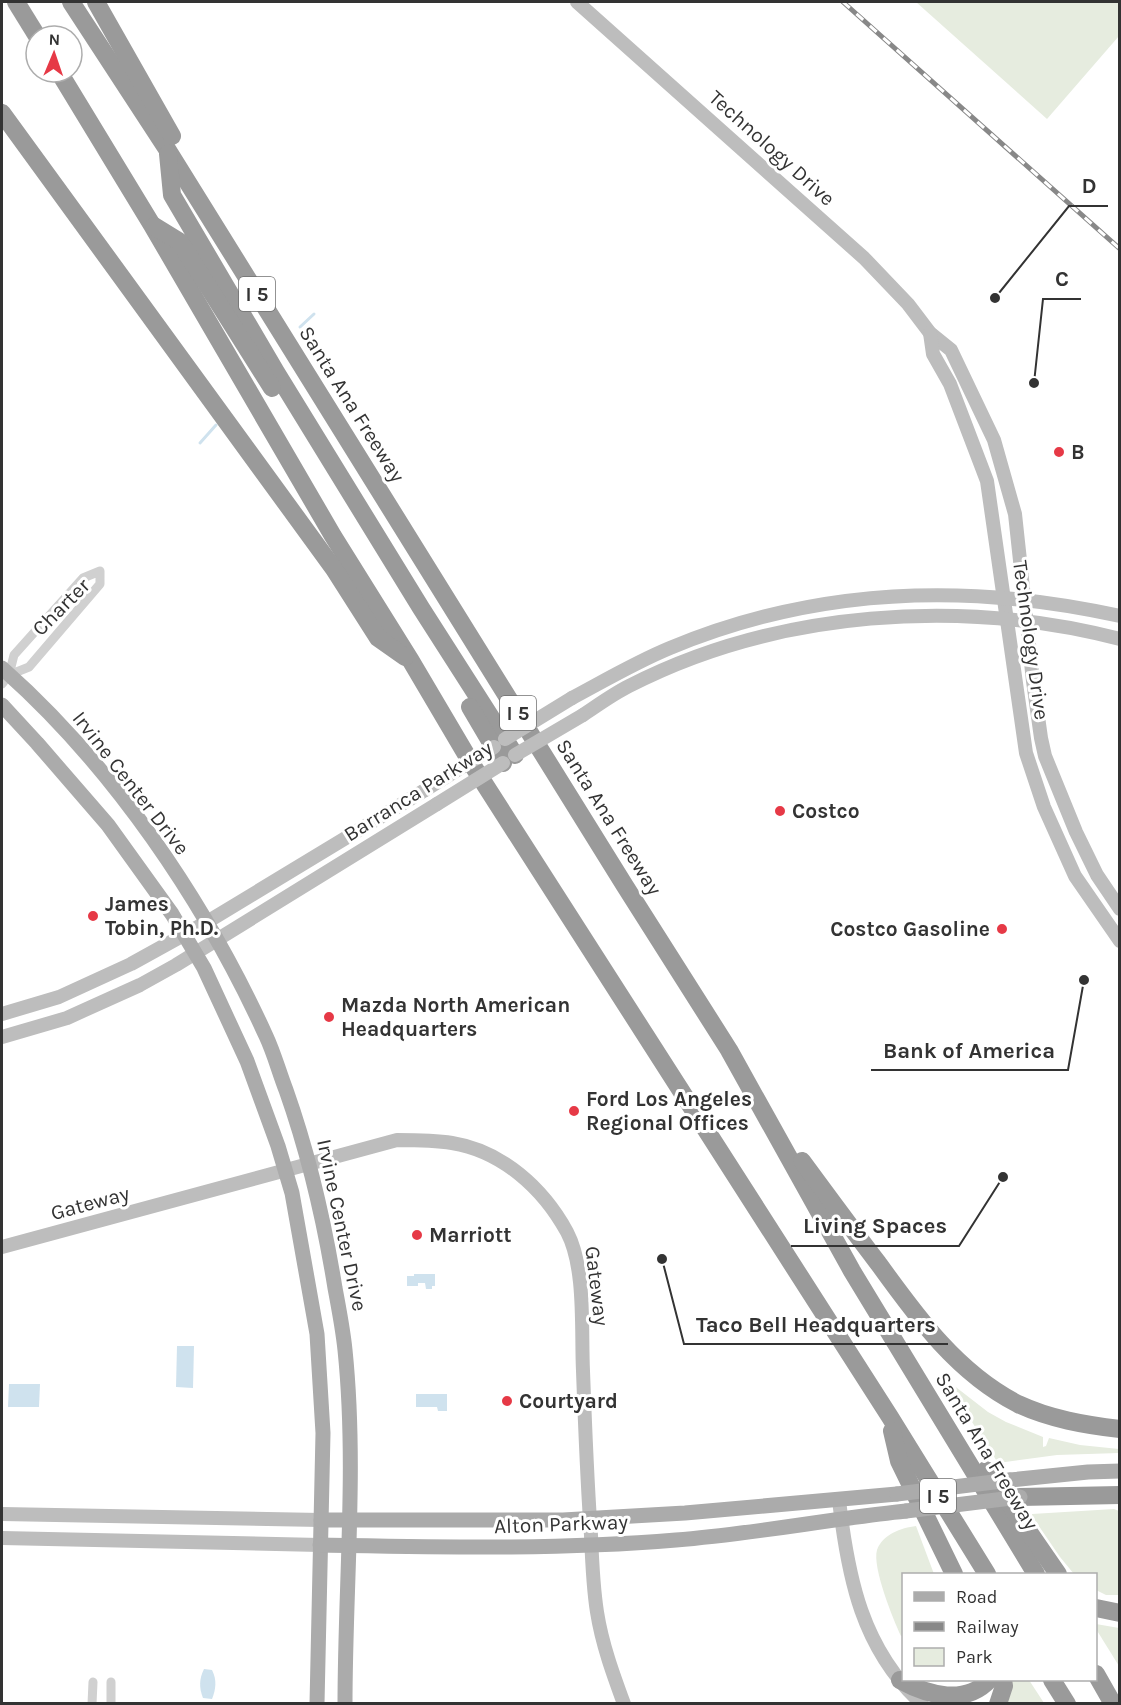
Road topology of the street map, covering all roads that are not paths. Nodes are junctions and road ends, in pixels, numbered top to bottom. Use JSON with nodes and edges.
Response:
{"nodes":[{"id":1,"x":16,"y":2,"type":"edge"},
{"id":2,"x":71,"y":2,"type":"edge"},
{"id":3,"x":96,"y":2,"type":"edge"},
{"id":4,"x":577,"y":2,"type":"edge"},
{"id":5,"x":30,"y":24,"type":"edge"},
{"id":6,"x":66,"y":84,"type":"edge"},
{"id":7,"x":2,"y":113,"type":"edge"},
{"id":8,"x":167,"y":149,"type":"junction"},
{"id":9,"x":189,"y":186,"type":"junction"},
{"id":10,"x":152,"y":225,"type":"junction"},
{"id":11,"x":930,"y":333,"type":"junction"},
{"id":12,"x":1005,"y":597,"type":"junction"},
{"id":13,"x":1025,"y":599,"type":"junction"},
{"id":14,"x":418,"y":610,"type":"junction"},
{"id":15,"x":1119,"y":616,"type":"edge"},
{"id":16,"x":1007,"y":619,"type":"junction"},
{"id":17,"x":1028,"y":621,"type":"junction"},
{"id":18,"x":1119,"y":639,"type":"edge"},
{"id":19,"x":411,"y":662,"type":"junction"},
{"id":20,"x":4,"y":676,"type":"edge"},
{"id":21,"x":2,"y":705,"type":"edge"},
{"id":22,"x":499,"y":743,"type":"junction"},
{"id":23,"x":509,"y":759,"type":"junction"},
{"id":24,"x":1117,"y":903,"type":"edge"},
{"id":25,"x":1098,"y":912,"type":"junction"},
{"id":26,"x":207,"y":922,"type":"junction"},
{"id":27,"x":184,"y":934,"type":"junction"},
{"id":28,"x":217,"y":940,"type":"junction"},
{"id":29,"x":1119,"y":941,"type":"edge"},
{"id":30,"x":195,"y":953,"type":"junction"},
{"id":31,"x":2,"y":1014,"type":"edge"},
{"id":32,"x":2,"y":1037,"type":"edge"},
{"id":33,"x":729,"y":1050,"type":"junction"},
{"id":34,"x":310,"y":1164,"type":"junction"},
{"id":35,"x":286,"y":1171,"type":"junction"},
{"id":36,"x":2,"y":1247,"type":"edge"},
{"id":37,"x":850,"y":1268,"type":"junction"},
{"id":38,"x":890,"y":1418,"type":"junction"},
{"id":39,"x":1119,"y":1429,"type":"edge"},
{"id":40,"x":1119,"y":1471,"type":"edge"},
{"id":41,"x":1119,"y":1489,"type":"edge"},
{"id":42,"x":1119,"y":1495,"type":"edge"},
{"id":43,"x":1020,"y":1497,"type":"junction"},
{"id":44,"x":839,"y":1500,"type":"junction"},
{"id":45,"x":2,"y":1514,"type":"edge"},
{"id":46,"x":590,"y":1518,"type":"junction"},
{"id":47,"x":841,"y":1518,"type":"junction"},
{"id":48,"x":321,"y":1520,"type":"junction"},
{"id":49,"x":349,"y":1520,"type":"junction"},
{"id":50,"x":2,"y":1538,"type":"edge"},
{"id":51,"x":320,"y":1545,"type":"junction"},
{"id":52,"x":348,"y":1545,"type":"junction"},
{"id":53,"x":591,"y":1546,"type":"junction"},
{"id":54,"x":953,"y":1573,"type":"edge"},
{"id":55,"x":986,"y":1573,"type":"edge"},
{"id":56,"x":1035,"y":1573,"type":"edge"},
{"id":57,"x":1057,"y":1573,"type":"edge"},
{"id":58,"x":1097,"y":1608,"type":"edge"},
{"id":59,"x":1119,"y":1613,"type":"edge"},
{"id":60,"x":1097,"y":1677,"type":"edge"},
{"id":61,"x":900,"y":1680,"type":"junction"},
{"id":62,"x":988,"y":1681,"type":"edge"},
{"id":63,"x":1003,"y":1681,"type":"edge"},
{"id":64,"x":1053,"y":1681,"type":"edge"},
{"id":65,"x":93,"y":1682,"type":"dead end"},
{"id":66,"x":111,"y":1682,"type":"dead end"},
{"id":67,"x":92,"y":1704,"type":"edge"},
{"id":68,"x":111,"y":1704,"type":"edge"},
{"id":69,"x":316,"y":1704,"type":"edge"},
{"id":70,"x":345,"y":1704,"type":"edge"},
{"id":71,"x":624,"y":1704,"type":"edge"},
{"id":72,"x":922,"y":1704,"type":"edge"},
{"id":73,"x":998,"y":1704,"type":"edge"},
{"id":74,"x":1067,"y":1704,"type":"edge"},
{"id":75,"x":1113,"y":1704,"type":"edge"}],
"edges":[{"from":1,"to":5,"type":"highway"},
{"from":2,"to":8,"type":"highway","name":"Santa Ana Freeway","number":"I 5"},
{"from":3,"to":9,"type":"highway"},
{"from":4,"to":11,"type":"main road","name":"Technology Drive"},
{"from":6,"to":10,"type":"highway","number":"I 5"},
{"from":7,"to":19,"type":"highway"},
{"from":8,"to":9,"type":"highway","name":"Santa Ana Freeway","number":"I 5"},
{"from":8,"to":14,"type":"highway"},
{"from":9,"to":33,"type":"highway","name":"Santa Ana Freeway","number":"I 5"},
{"from":10,"to":14,"type":"highway"},
{"from":10,"to":19,"type":"highway","number":"I 5"},
{"from":11,"to":12,"type":"main road","name":"Technology Drive"},
{"from":11,"to":13,"type":"main road","name":"Technology Drive"},
{"from":12,"to":13,"type":"main road","name":"Barranca Parkway"},
{"from":12,"to":16,"type":"main road","name":"Technology Drive"},
{"from":12,"to":22,"type":"main road","name":"Barranca Parkway","bridge":true},
{"from":13,"to":15,"type":"main road","name":"Barranca Parkway"},
{"from":13,"to":17,"type":"main road","name":"Technology Drive"},
{"from":14,"to":22,"type":"highway"},
{"from":16,"to":17,"type":"main road","name":"Barranca Parkway"},
{"from":16,"to":23,"type":"main road","name":"Barranca Parkway","bridge":true},
{"from":16,"to":25,"type":"main road","name":"Technology Drive"},
{"from":17,"to":18,"type":"main road","name":"Barranca Parkway"},
{"from":17,"to":24,"type":"main road","name":"Technology Drive"},
{"from":19,"to":38,"type":"highway","number":"I 5"},
{"from":20,"to":20,"type":"street","name":"Charter"},
{"from":20,"to":26,"type":"main road","name":"Irvine Center Drive"},
{"from":21,"to":27,"type":"main road","name":"Irvine Center Drive"},
{"from":22,"to":23,"type":"highway"},
{"from":22,"to":26,"type":"main road","name":"Barranca Parkway","bridge":true},
{"from":23,"to":28,"type":"main road","name":"Barranca Parkway","bridge":true},
{"from":24,"to":25,"type":"street"},
{"from":25,"to":29,"type":"main road","name":"Technology Drive"},
{"from":26,"to":27,"type":"main road","name":"Barranca Parkway"},
{"from":26,"to":28,"type":"main road","name":"Irvine Center Drive"},
{"from":27,"to":30,"type":"main road","name":"Irvine Center Drive"},
{"from":27,"to":31,"type":"main road","name":"Barranca Parkway"},
{"from":28,"to":30,"type":"main road","name":"Barranca Parkway"},
{"from":28,"to":34,"type":"main road","name":"Irvine Center Drive"},
{"from":30,"to":32,"type":"main road","name":"Barranca Parkway"},
{"from":30,"to":35,"type":"main road","name":"Irvine Center Drive"},
{"from":33,"to":37,"type":"highway","name":"Santa Ana Freeway","number":"I 5"},
{"from":33,"to":39,"type":"highway"},
{"from":34,"to":35,"type":"main road","name":"Gateway"},
{"from":34,"to":46,"type":"main road","name":"Gateway"},
{"from":34,"to":49,"type":"main road","name":"Irvine Center Drive"},
{"from":35,"to":36,"type":"main road","name":"Gateway"},
{"from":35,"to":48,"type":"main road","name":"Irvine Center Drive"},
{"from":37,"to":56,"type":"highway","name":"Santa Ana Freeway","number":"I 5"},
{"from":37,"to":57,"type":"highway"},
{"from":38,"to":54,"type":"highway"},
{"from":38,"to":55,"type":"highway","number":"I 5"},
{"from":40,"to":44,"type":"main road","name":"Alton Parkway","bridge":true},
{"from":41,"to":43,"type":"main road","name":"Alton Parkway"},
{"from":42,"to":43,"type":"highway"},
{"from":43,"to":47,"type":"main road","name":"Alton Parkway","bridge":true},
{"from":44,"to":46,"type":"main road","name":"Alton Parkway"},
{"from":44,"to":47,"type":"main road"},
{"from":45,"to":48,"type":"main road","name":"Alton Parkway"},
{"from":46,"to":49,"type":"main road","name":"Alton Parkway"},
{"from":46,"to":53,"type":"main road","name":"Gateway"},
{"from":47,"to":53,"type":"main road","name":"Alton Parkway"},
{"from":47,"to":61,"type":"main road"},
{"from":48,"to":49,"type":"main road","name":"Alton Parkway"},
{"from":48,"to":51,"type":"main road","name":"Irvine Center Drive"},
{"from":49,"to":52,"type":"main road","name":"Irvine Center Drive"},
{"from":50,"to":51,"type":"main road","name":"Alton Parkway"},
{"from":51,"to":52,"type":"main road","name":"Alton Parkway"},
{"from":51,"to":69,"type":"main road","name":"Irvine Center Drive"},
{"from":52,"to":53,"type":"main road","name":"Alton Parkway"},
{"from":52,"to":70,"type":"main road","name":"Irvine Center Drive"},
{"from":53,"to":71,"type":"main road","name":"Gateway"},
{"from":58,"to":59,"type":"highway"},
{"from":60,"to":75,"type":"highway"},
{"from":61,"to":62,"type":"highway"},
{"from":61,"to":72,"type":"main road"},
{"from":63,"to":73,"type":"highway"},
{"from":64,"to":74,"type":"highway"},
{"from":65,"to":67,"type":"street"},
{"from":66,"to":68,"type":"street"}]}
